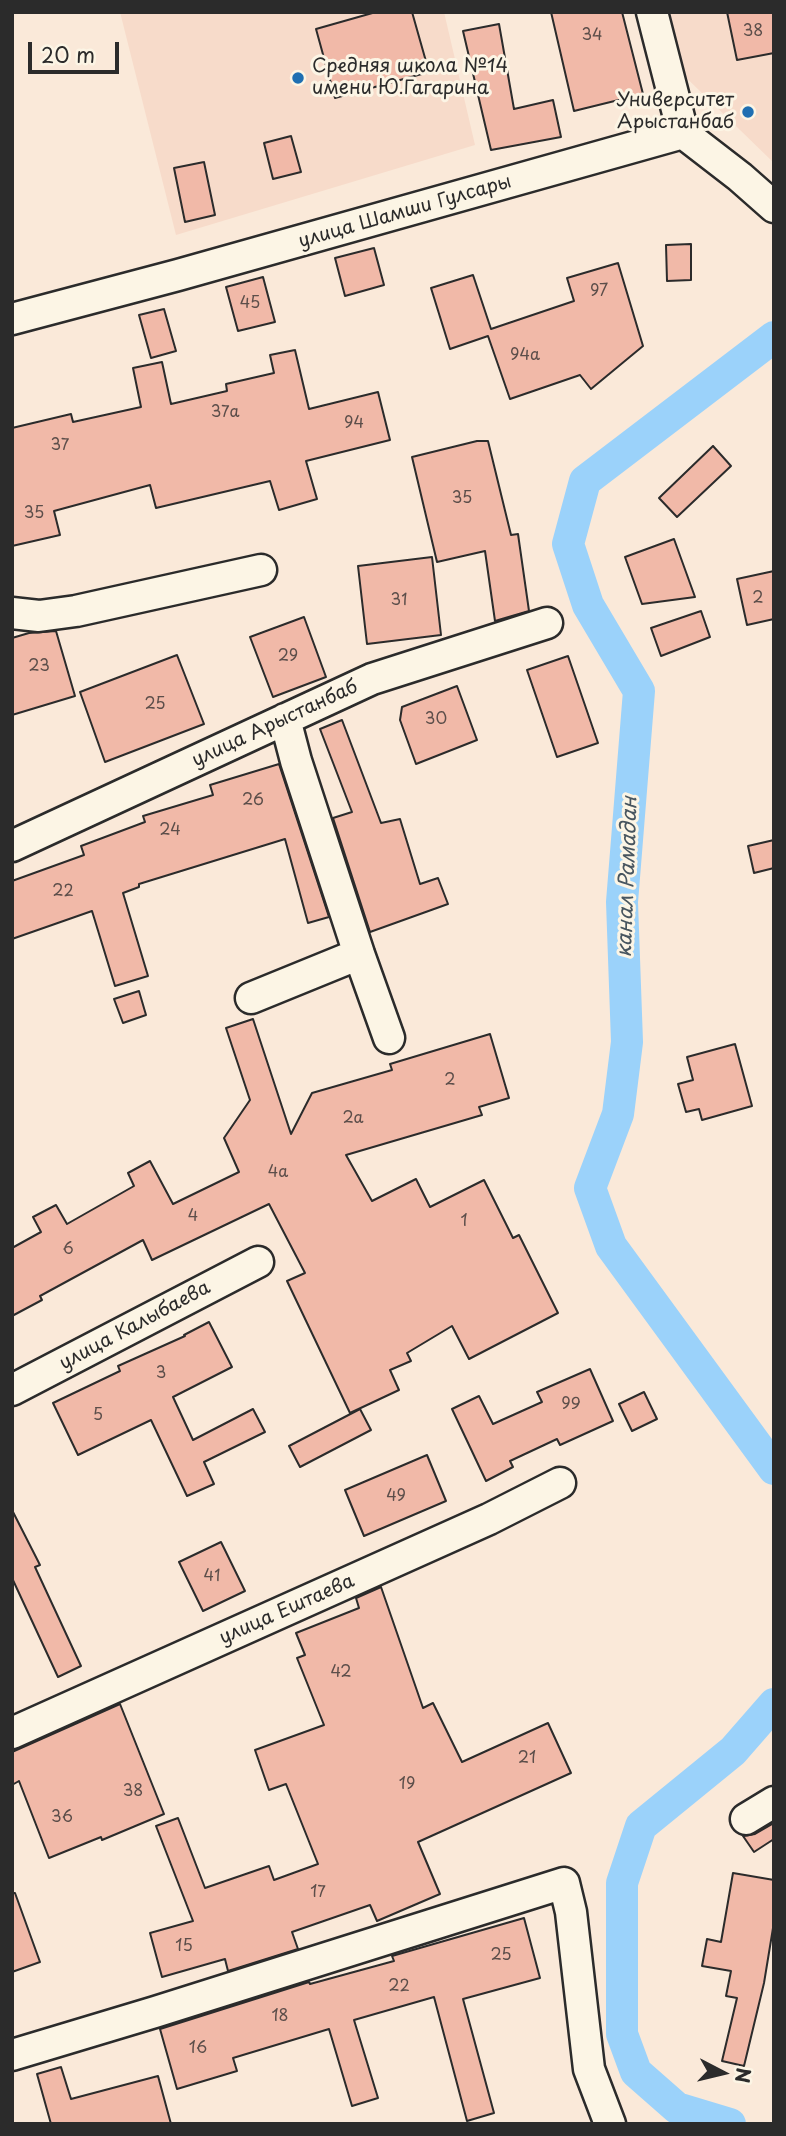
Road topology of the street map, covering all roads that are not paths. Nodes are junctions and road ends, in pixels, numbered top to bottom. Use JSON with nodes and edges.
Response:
{"nodes":[{"id":1,"x":652,"y":12,"type":"edge"},
{"id":2,"x":683,"y":133,"type":"junction"},
{"id":3,"x":774,"y":207,"type":"edge"},
{"id":4,"x":12,"y":319,"type":"edge"},
{"id":5,"x":261,"y":570,"type":"dead end"},
{"id":6,"x":12,"y":613,"type":"edge"},
{"id":7,"x":547,"y":623,"type":"dead end"},
{"id":8,"x":285,"y":719,"type":"junction"},
{"id":9,"x":12,"y":846,"type":"edge"},
{"id":10,"x":359,"y":954,"type":"junction"},
{"id":11,"x":251,"y":998,"type":"dead end"},
{"id":12,"x":389,"y":1038,"type":"dead end"},
{"id":13,"x":258,"y":1262,"type":"dead end"},
{"id":14,"x":12,"y":1390,"type":"edge"},
{"id":15,"x":560,"y":1483,"type":"dead end"},
{"id":16,"x":12,"y":1733,"type":"edge"},
{"id":17,"x":774,"y":1802,"type":"edge"},
{"id":18,"x":746,"y":1819,"type":"dead end"},
{"id":19,"x":12,"y":2055,"type":"edge"},
{"id":20,"x":610,"y":2124,"type":"edge"}],
"edges":[{"from":1,"to":2,"type":"street"},
{"from":2,"to":3,"type":"street"},
{"from":2,"to":4,"type":"street","name":"улица Шамши Гулсары"},
{"from":5,"to":6,"type":"street"},
{"from":7,"to":8,"type":"street","name":"улица Арыстанбаб"},
{"from":8,"to":9,"type":"street","name":"улица Арыстанбаб"},
{"from":8,"to":10,"type":"street"},
{"from":10,"to":11,"type":"street"},
{"from":10,"to":12,"type":"street"},
{"from":13,"to":14,"type":"street","name":"улица Калыбаева"},
{"from":15,"to":16,"type":"street","name":"улица Ештаева"},
{"from":17,"to":18,"type":"street"},
{"from":19,"to":20,"type":"street"}]}
